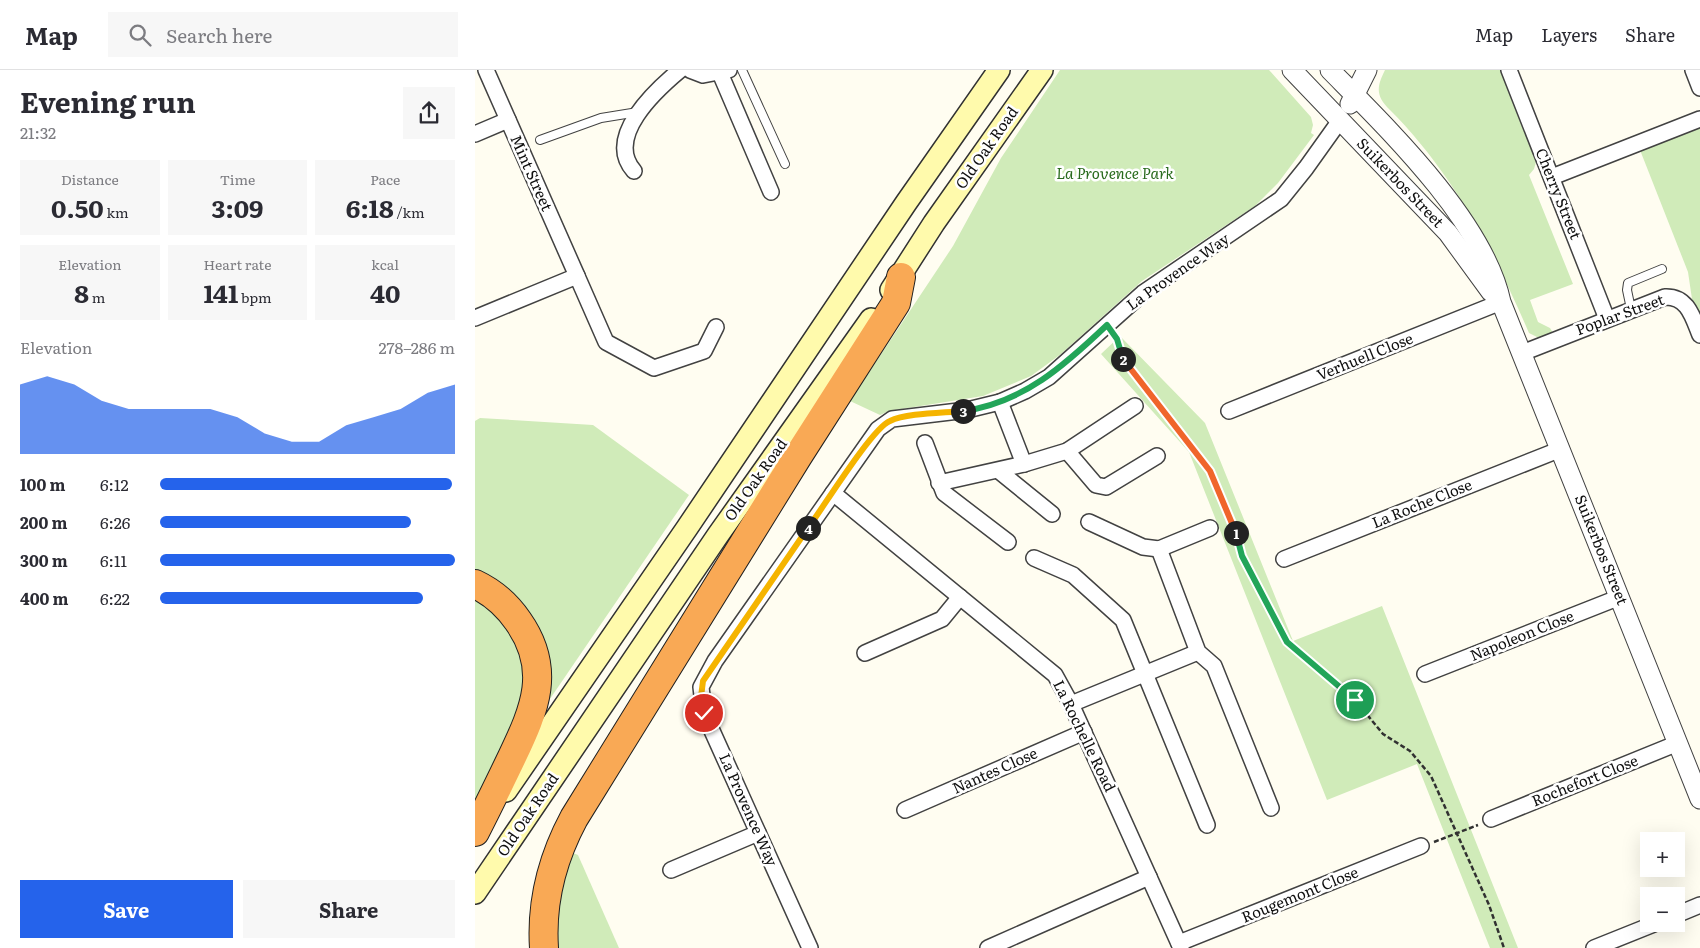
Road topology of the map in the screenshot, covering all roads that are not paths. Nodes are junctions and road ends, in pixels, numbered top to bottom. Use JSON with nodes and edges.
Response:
{"nodes":[{"id":1,"x":485,"y":70,"type":"edge"},
{"id":2,"x":680,"y":70,"type":"edge"},
{"id":3,"x":690,"y":70,"type":"edge"},
{"id":4,"x":742,"y":70,"type":"edge"},
{"id":5,"x":999,"y":70,"type":"edge"},
{"id":6,"x":1042,"y":70,"type":"edge"},
{"id":7,"x":1292,"y":70,"type":"edge"},
{"id":8,"x":1330,"y":70,"type":"edge"},
{"id":9,"x":1367,"y":70,"type":"edge"},
{"id":10,"x":1509,"y":70,"type":"edge"},
{"id":11,"x":1693,"y":70,"type":"edge"},
{"id":12,"x":724,"y":72,"type":"edge"},
{"id":13,"x":1700,"y":88,"type":"edge"},
{"id":14,"x":1355,"y":95,"type":"junction"},
{"id":15,"x":638,"y":112,"type":"junction"},
{"id":16,"x":1700,"y":118,"type":"edge"},
{"id":17,"x":1341,"y":119,"type":"junction"},
{"id":18,"x":508,"y":120,"type":"junction"},
{"id":19,"x":475,"y":134,"type":"edge"},
{"id":20,"x":540,"y":140,"type":"dead end"},
{"id":21,"x":785,"y":164,"type":"dead end"},
{"id":22,"x":634,"y":171,"type":"dead end"},
{"id":23,"x":1551,"y":178,"type":"junction"},
{"id":24,"x":771,"y":192,"type":"dead end"},
{"id":25,"x":1661,"y":269,"type":"dead end"},
{"id":26,"x":577,"y":276,"type":"junction"},
{"id":27,"x":901,"y":277,"type":"junction"},
{"id":28,"x":1501,"y":302,"type":"junction"},
{"id":29,"x":1631,"y":310,"type":"junction"},
{"id":30,"x":475,"y":318,"type":"edge"},
{"id":31,"x":1607,"y":319,"type":"junction"},
{"id":32,"x":716,"y":327,"type":"dead end"},
{"id":33,"x":1700,"y":336,"type":"edge"},
{"id":34,"x":1522,"y":353,"type":"junction"},
{"id":35,"x":1000,"y":402,"type":"junction"},
{"id":36,"x":1135,"y":406,"type":"dead end"},
{"id":37,"x":1229,"y":411,"type":"dead end"},
{"id":38,"x":925,"y":442,"type":"dead end"},
{"id":39,"x":1561,"y":449,"type":"junction"},
{"id":40,"x":1067,"y":451,"type":"junction"},
{"id":41,"x":1157,"y":456,"type":"dead end"},
{"id":42,"x":1024,"y":464,"type":"junction"},
{"id":43,"x":999,"y":470,"type":"junction"},
{"id":44,"x":939,"y":483,"type":"junction"},
{"id":45,"x":833,"y":493,"type":"junction"},
{"id":46,"x":1052,"y":514,"type":"dead end"},
{"id":47,"x":1089,"y":522,"type":"dead end"},
{"id":48,"x":1210,"y":528,"type":"dead end"},
{"id":49,"x":1008,"y":542,"type":"dead end"},
{"id":50,"x":1159,"y":549,"type":"junction"},
{"id":51,"x":1034,"y":558,"type":"dead end"},
{"id":52,"x":1284,"y":559,"type":"dead end"},
{"id":53,"x":475,"y":584,"type":"edge"},
{"id":54,"x":960,"y":596,"type":"junction"},
{"id":55,"x":1620,"y":597,"type":"junction"},
{"id":56,"x":1199,"y":652,"type":"junction"},
{"id":57,"x":865,"y":653,"type":"dead end"},
{"id":58,"x":1144,"y":674,"type":"junction"},
{"id":59,"x":1425,"y":674,"type":"dead end"},
{"id":60,"x":1071,"y":704,"type":"junction"},
{"id":61,"x":1084,"y":732,"type":"junction"},
{"id":62,"x":1678,"y":743,"type":"junction"},
{"id":63,"x":1699,"y":794,"type":"edge"},
{"id":64,"x":1271,"y":808,"type":"dead end"},
{"id":65,"x":905,"y":810,"type":"dead end"},
{"id":66,"x":1491,"y":819,"type":"road end"},
{"id":67,"x":1207,"y":825,"type":"dead end"},
{"id":68,"x":475,"y":832,"type":"edge"},
{"id":69,"x":758,"y":832,"type":"junction"},
{"id":70,"x":475,"y":836,"type":"edge"},
{"id":71,"x":1421,"y":846,"type":"road end"},
{"id":72,"x":671,"y":870,"type":"dead end"},
{"id":73,"x":1149,"y":877,"type":"junction"},
{"id":74,"x":475,"y":893,"type":"edge"},
{"id":75,"x":1700,"y":905,"type":"edge"},
{"id":76,"x":1685,"y":911,"type":"edge"},
{"id":77,"x":1640,"y":930,"type":"edge"},
{"id":78,"x":1180,"y":946,"type":"edge"},
{"id":79,"x":544,"y":948,"type":"edge"},
{"id":80,"x":810,"y":948,"type":"edge"},
{"id":81,"x":988,"y":948,"type":"edge"},
{"id":82,"x":1594,"y":948,"type":"edge"}],
"edges":[{"from":1,"to":18,"type":"street","name":"Mint Street"},
{"from":2,"to":15,"type":"street"},
{"from":3,"to":12,"type":"street"},
{"from":4,"to":21,"type":"lane"},
{"from":5,"to":70,"type":"main road","name":"Old Oak Road"},
{"from":6,"to":27,"type":"main road","name":"Old Oak Road"},
{"from":7,"to":17,"type":"street","name":"Suikerbos Street"},
{"from":8,"to":14,"type":"street","name":"Suikerbos Street"},
{"from":9,"to":14,"type":"street"},
{"from":10,"to":23,"type":"street","name":"Cherry Street"},
{"from":11,"to":13,"type":"street"},
{"from":12,"to":24,"type":"street"},
{"from":14,"to":17,"type":"street"},
{"from":14,"to":28,"type":"street","name":"Suikerbos Street"},
{"from":15,"to":20,"type":"lane"},
{"from":15,"to":22,"type":"street"},
{"from":16,"to":23,"type":"street"},
{"from":17,"to":28,"type":"street","name":"Suikerbos Street"},
{"from":17,"to":35,"type":"street","name":"La Provence Way"},
{"from":18,"to":19,"type":"street"},
{"from":18,"to":26,"type":"street","name":"Mint Street"},
{"from":23,"to":31,"type":"street","name":"Cherry Street"},
{"from":25,"to":29,"type":"lane"},
{"from":26,"to":30,"type":"street"},
{"from":26,"to":32,"type":"street","name":"Mint Street"},
{"from":27,"to":74,"type":"main road","name":"Old Oak Road"},
{"from":27,"to":79,"type":"highway"},
{"from":28,"to":34,"type":"street","name":"Suikerbos Street"},
{"from":28,"to":37,"type":"street","name":"Verhuell Close"},
{"from":29,"to":31,"type":"street","name":"Poplar Street"},
{"from":29,"to":33,"type":"street","name":"Poplar Street"},
{"from":31,"to":34,"type":"street","name":"Poplar Street"},
{"from":34,"to":39,"type":"street","name":"Suikerbos Street"},
{"from":35,"to":42,"type":"street"},
{"from":35,"to":45,"type":"street","name":"La Provence Way"},
{"from":36,"to":40,"type":"street"},
{"from":38,"to":44,"type":"street"},
{"from":39,"to":52,"type":"street","name":"La Roche Close"},
{"from":39,"to":55,"type":"street","name":"Suikerbos Street"},
{"from":40,"to":41,"type":"street"},
{"from":40,"to":42,"type":"street"},
{"from":42,"to":43,"type":"street"},
{"from":43,"to":44,"type":"street"},
{"from":43,"to":46,"type":"street"},
{"from":44,"to":49,"type":"street"},
{"from":45,"to":54,"type":"street","name":"La Rochelle Road"},
{"from":45,"to":69,"type":"street","name":"La Provence Way"},
{"from":47,"to":50,"type":"street"},
{"from":48,"to":50,"type":"street"},
{"from":50,"to":56,"type":"street"},
{"from":51,"to":58,"type":"street"},
{"from":53,"to":68,"type":"highway"},
{"from":54,"to":57,"type":"street"},
{"from":54,"to":60,"type":"street","name":"La Rochelle Road"},
{"from":55,"to":59,"type":"street","name":"Napoleon Close"},
{"from":55,"to":62,"type":"street","name":"Suikerbos Street"},
{"from":56,"to":58,"type":"street"},
{"from":56,"to":64,"type":"street"},
{"from":58,"to":60,"type":"street"},
{"from":58,"to":67,"type":"street"},
{"from":60,"to":61,"type":"street","name":"La Rochelle Road"},
{"from":61,"to":65,"type":"street","name":"Nantes Close"},
{"from":61,"to":73,"type":"street","name":"La Rochelle Road"},
{"from":62,"to":63,"type":"street","name":"Suikerbos Street"},
{"from":62,"to":66,"type":"street","name":"Rochefort Close"},
{"from":69,"to":72,"type":"street"},
{"from":69,"to":80,"type":"street","name":"La Provence Way"},
{"from":71,"to":78,"type":"street","name":"Rougemont Close"},
{"from":73,"to":78,"type":"street","name":"La Rochelle Road"},
{"from":73,"to":81,"type":"street"},
{"from":75,"to":76,"type":"street"},
{"from":77,"to":82,"type":"street"}]}
